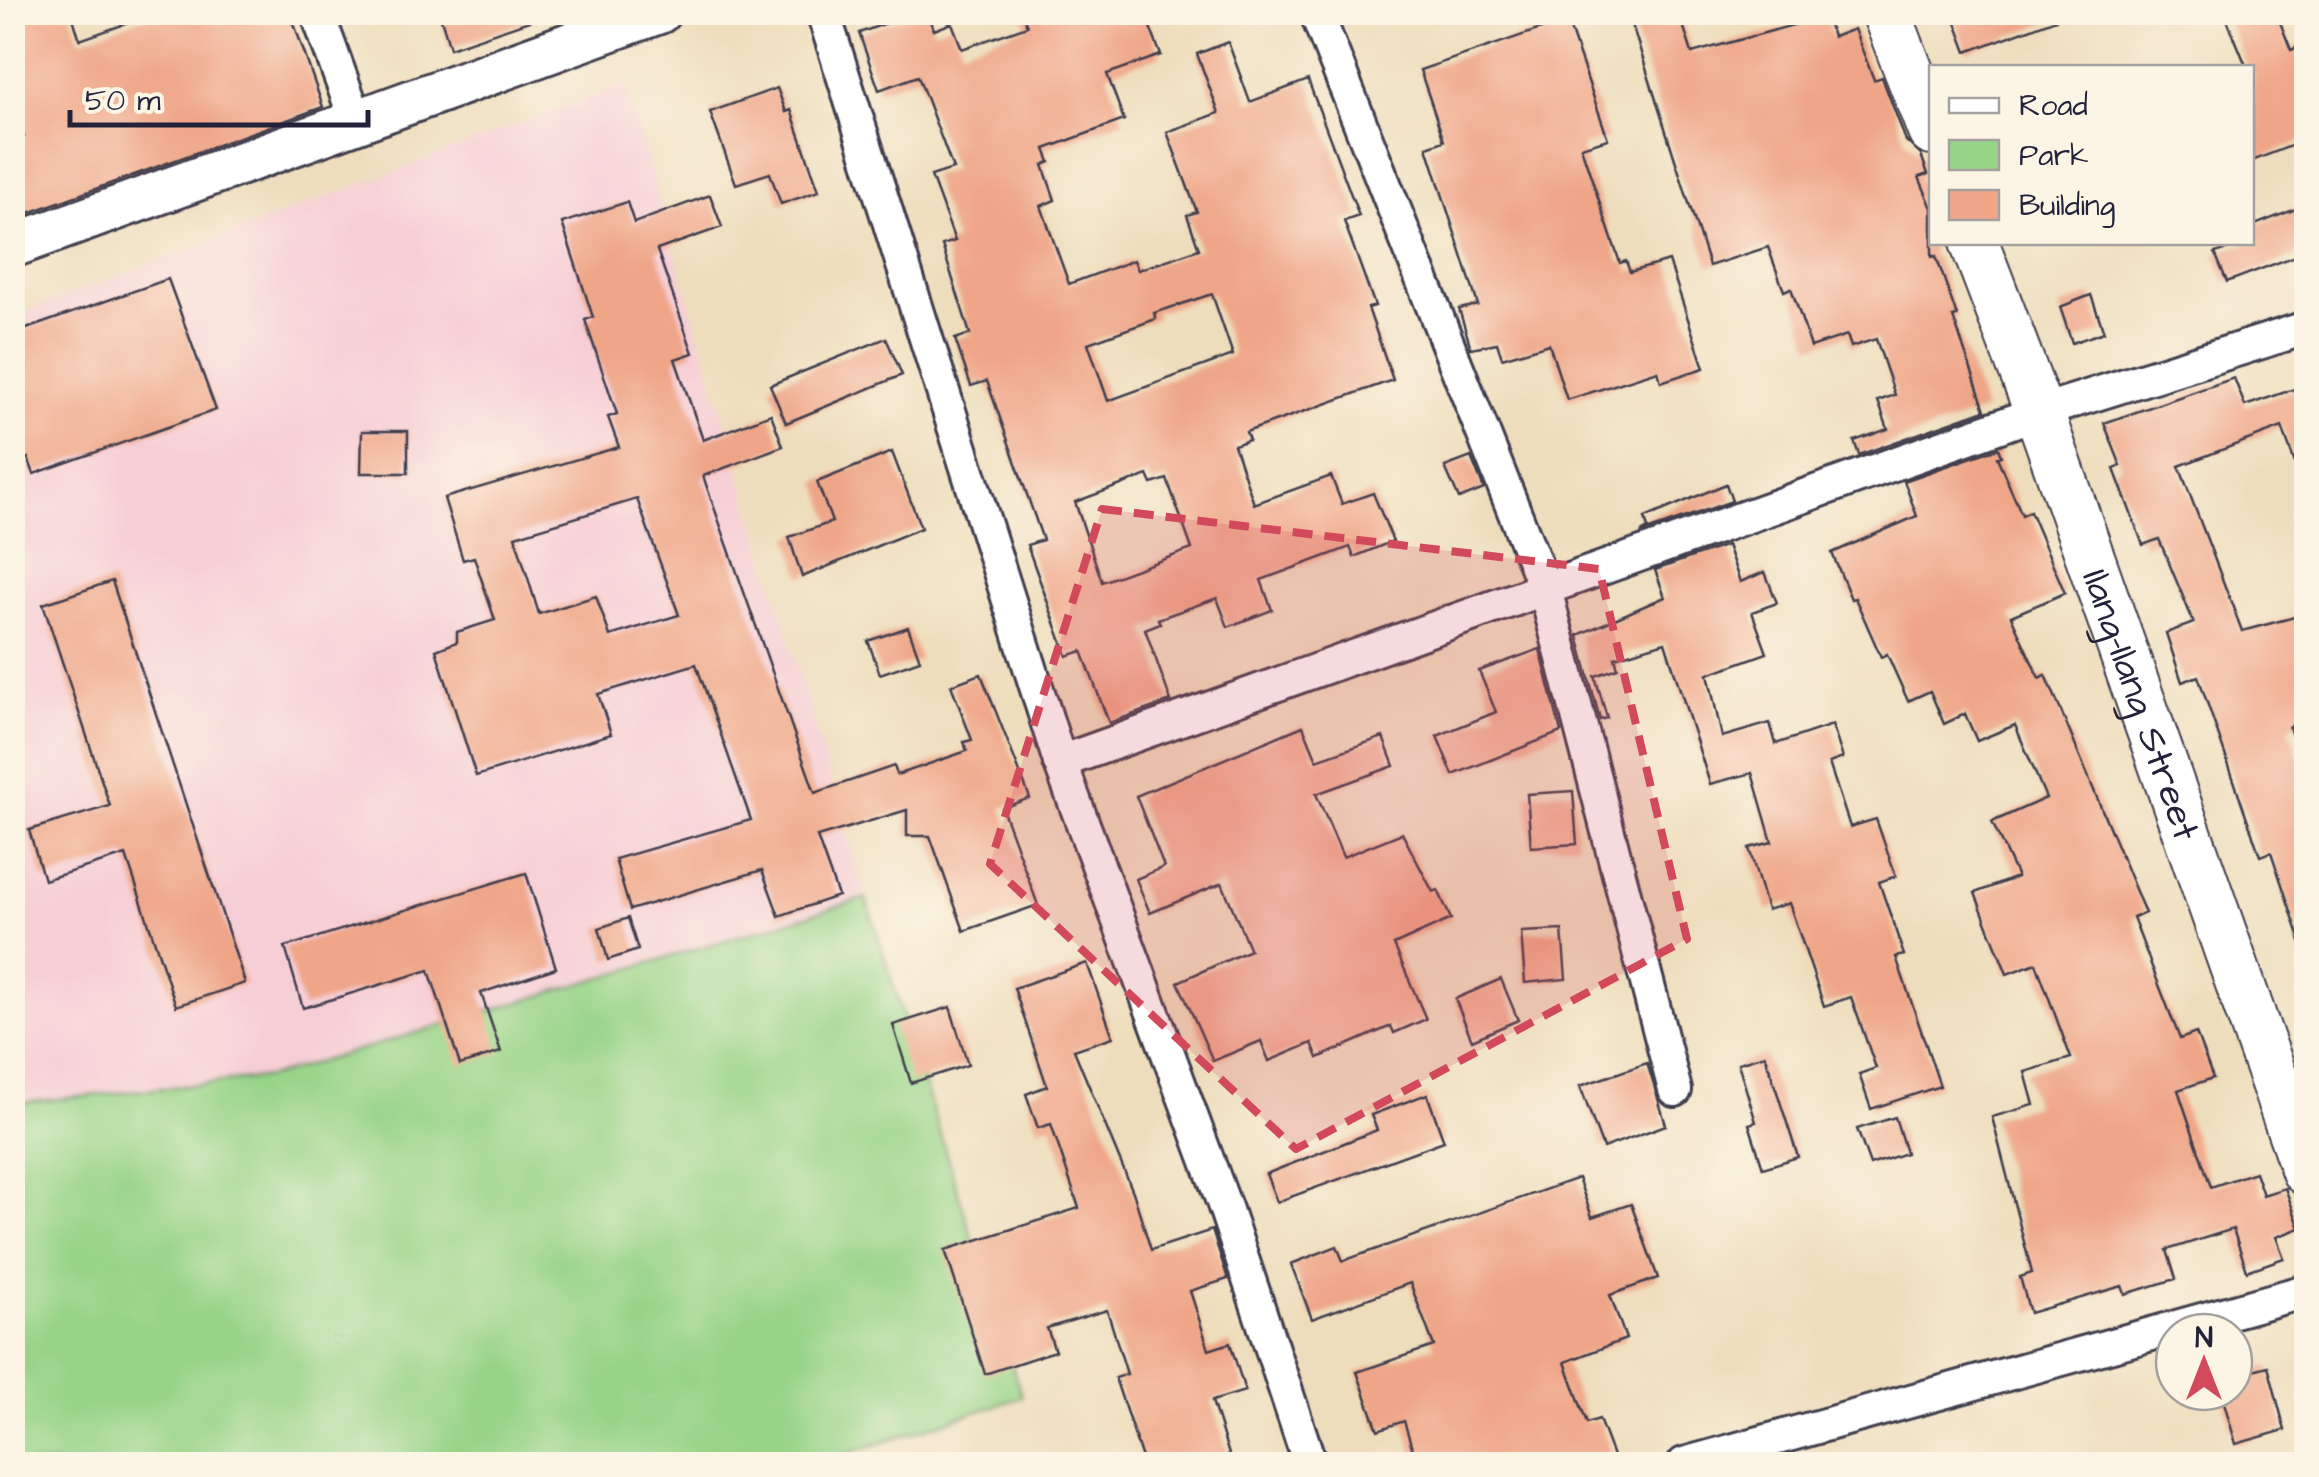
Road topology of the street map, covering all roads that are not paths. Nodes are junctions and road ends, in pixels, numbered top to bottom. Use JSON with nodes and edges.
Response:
{"nodes":[{"id":1,"x":317,"y":12,"type":"edge"},
{"id":2,"x":659,"y":12,"type":"edge"},
{"id":3,"x":823,"y":12,"type":"edge"},
{"id":4,"x":1316,"y":12,"type":"edge"},
{"id":5,"x":1886,"y":12,"type":"edge"},
{"id":6,"x":356,"y":120,"type":"junction"},
{"id":7,"x":1929,"y":123,"type":"edge"},
{"id":8,"x":1975,"y":245,"type":"edge"},
{"id":9,"x":12,"y":246,"type":"edge"},
{"id":10,"x":2306,"y":328,"type":"edge"},
{"id":11,"x":2040,"y":412,"type":"junction"},
{"id":12,"x":1545,"y":588,"type":"junction"},
{"id":13,"x":1060,"y":762,"type":"junction"},
{"id":14,"x":1675,"y":1090,"type":"dead end"},
{"id":15,"x":2306,"y":1171,"type":"edge"},
{"id":16,"x":2306,"y":1291,"type":"edge"},
{"id":17,"x":1310,"y":1464,"type":"edge"},
{"id":18,"x":1684,"y":1464,"type":"edge"}],
"edges":[{"from":1,"to":6,"type":"street"},
{"from":2,"to":6,"type":"street"},
{"from":3,"to":13,"type":"street"},
{"from":4,"to":12,"type":"street"},
{"from":5,"to":7,"type":"main road"},
{"from":6,"to":9,"type":"street"},
{"from":8,"to":11,"type":"main road","name":"Ilang-Ilang Street"},
{"from":10,"to":11,"type":"street"},
{"from":11,"to":12,"type":"street"},
{"from":11,"to":15,"type":"main road","name":"Ilang-Ilang Street"},
{"from":12,"to":13,"type":"street"},
{"from":12,"to":14,"type":"street"},
{"from":13,"to":17,"type":"street"},
{"from":16,"to":18,"type":"street"}]}
